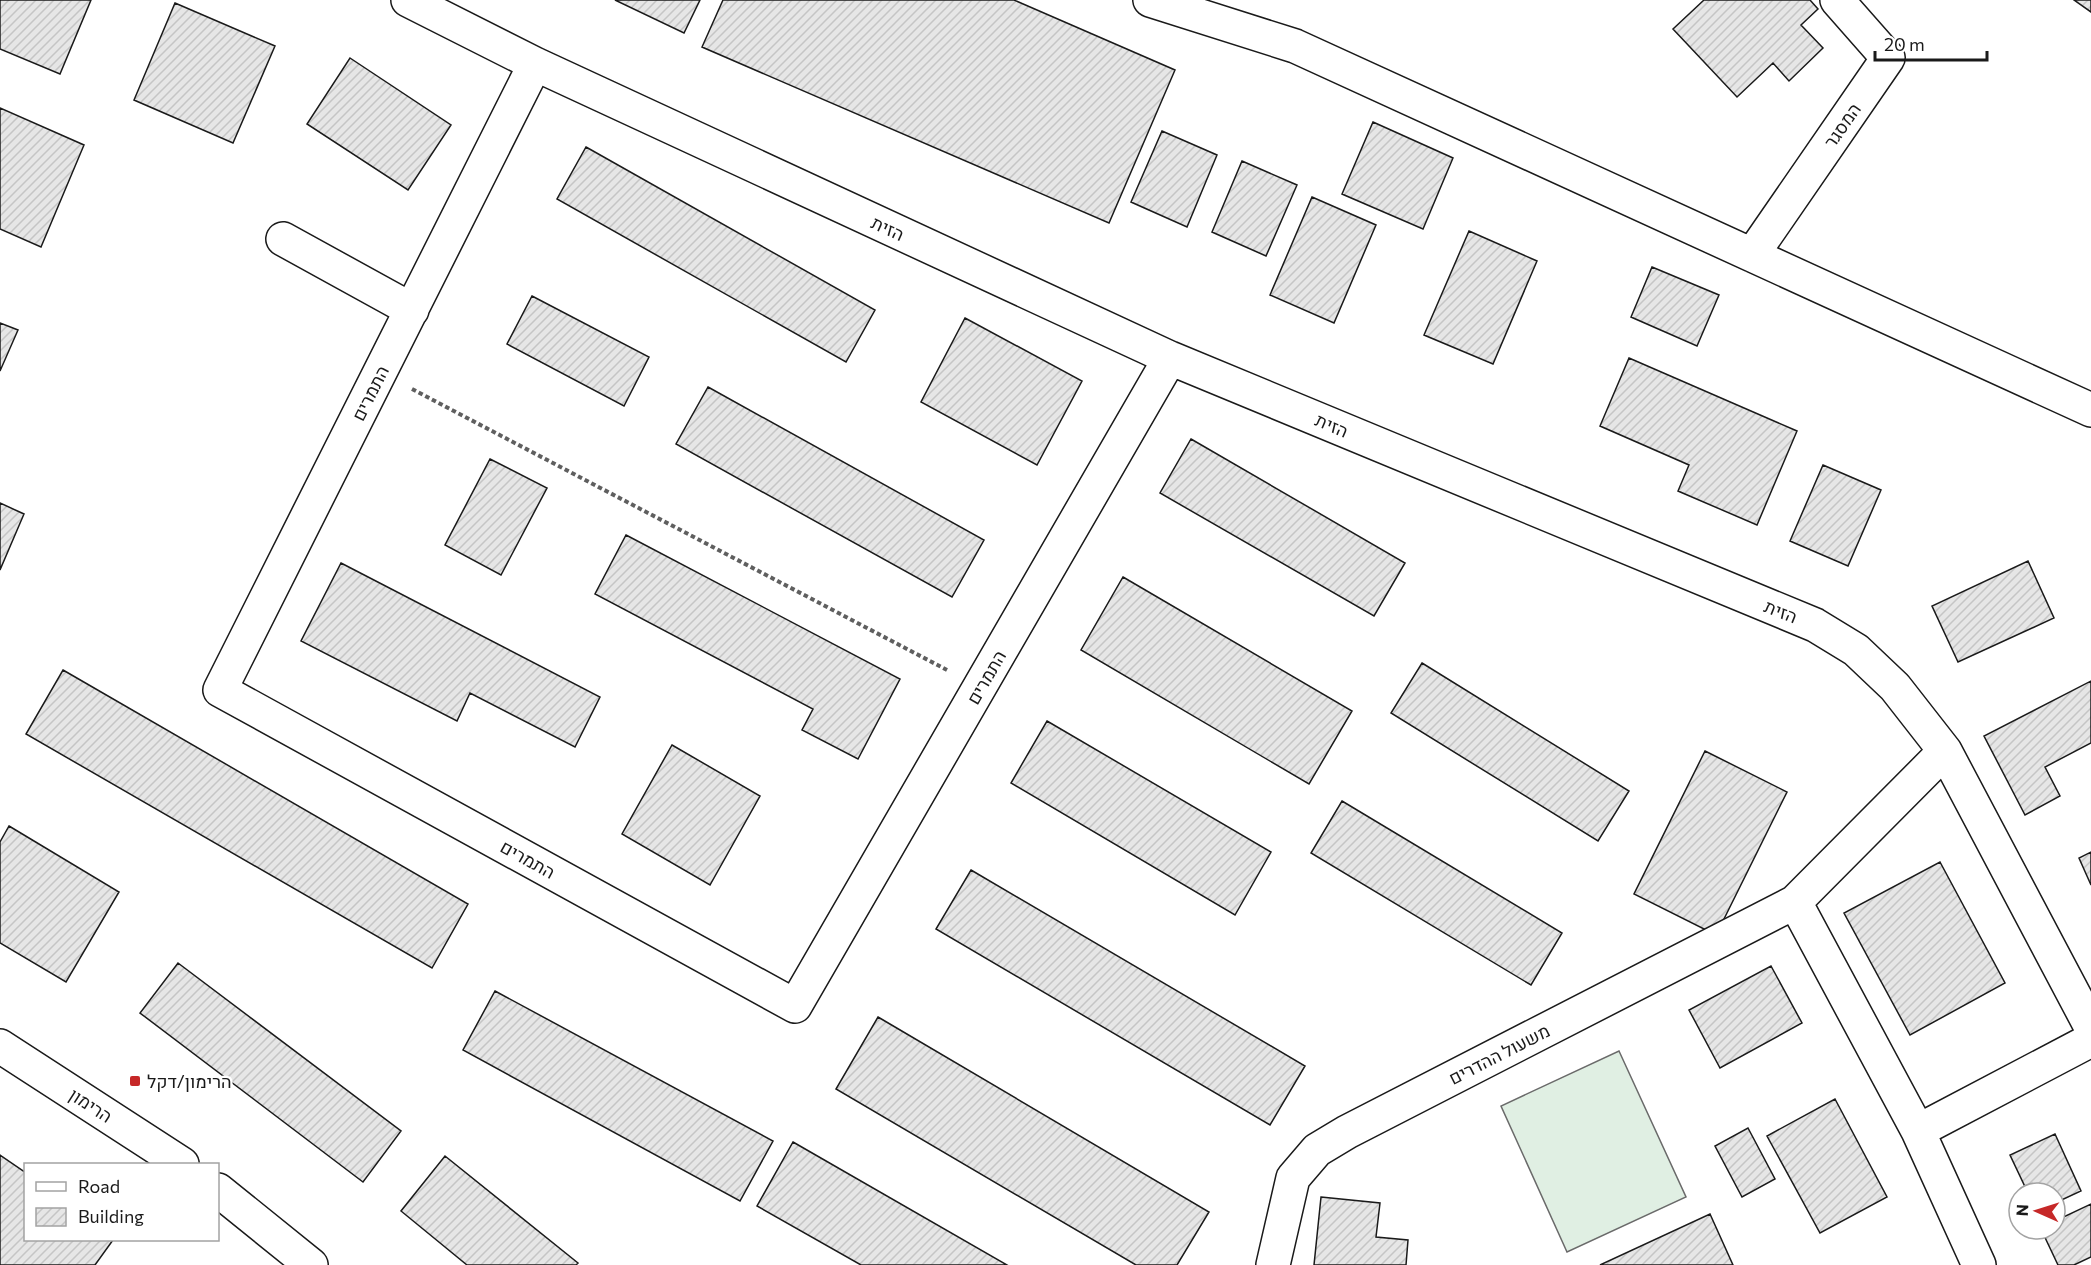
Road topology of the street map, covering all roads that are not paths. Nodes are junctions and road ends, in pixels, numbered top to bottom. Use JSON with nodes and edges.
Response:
{"nodes":[{"id":1,"x":408,"y":0,"type":"edge"},
{"id":2,"x":1150,"y":0,"type":"edge"},
{"id":3,"x":1837,"y":0,"type":"edge"},
{"id":4,"x":535,"y":64,"type":"junction"},
{"id":5,"x":283,"y":239,"type":"dead end"},
{"id":6,"x":1752,"y":255,"type":"junction"},
{"id":7,"x":411,"y":310,"type":"junction"},
{"id":8,"x":1170,"y":358,"type":"junction"},
{"id":9,"x":2091,"y":410,"type":"edge"},
{"id":10,"x":1945,"y":751,"type":"junction"},
{"id":11,"x":1795,"y":902,"type":"junction"},
{"id":12,"x":2091,"y":1027,"type":"edge"},
{"id":13,"x":2091,"y":1040,"type":"edge"},
{"id":14,"x":0,"y":1046,"type":"edge"},
{"id":15,"x":1918,"y":1131,"type":"junction"},
{"id":16,"x":180,"y":1163,"type":"edge"},
{"id":17,"x":219,"y":1191,"type":"edge"},
{"id":18,"x":311,"y":1265,"type":"edge"},
{"id":19,"x":1273,"y":1265,"type":"edge"},
{"id":20,"x":1979,"y":1265,"type":"edge"}],
"edges":[{"from":1,"to":4,"type":"street","name":"הזית"},
{"from":2,"to":6,"type":"street"},
{"from":3,"to":6,"type":"street","name":"המסגר"},
{"from":4,"to":7,"type":"street","name":"התמרים"},
{"from":4,"to":8,"type":"street","name":"הזית"},
{"from":5,"to":7,"type":"street"},
{"from":6,"to":9,"type":"street"},
{"from":7,"to":8,"type":"street","name":"התמרים"},
{"from":8,"to":10,"type":"street","name":"הזית"},
{"from":10,"to":11,"type":"street","name":"משעול ההדרים"},
{"from":10,"to":12,"type":"street","name":"הזית"},
{"from":11,"to":15,"type":"street"},
{"from":11,"to":19,"type":"street","name":"משעול ההדרים"},
{"from":13,"to":15,"type":"street"},
{"from":14,"to":16,"type":"street","name":"הרימון"},
{"from":15,"to":20,"type":"street"},
{"from":17,"to":18,"type":"street"}]}
